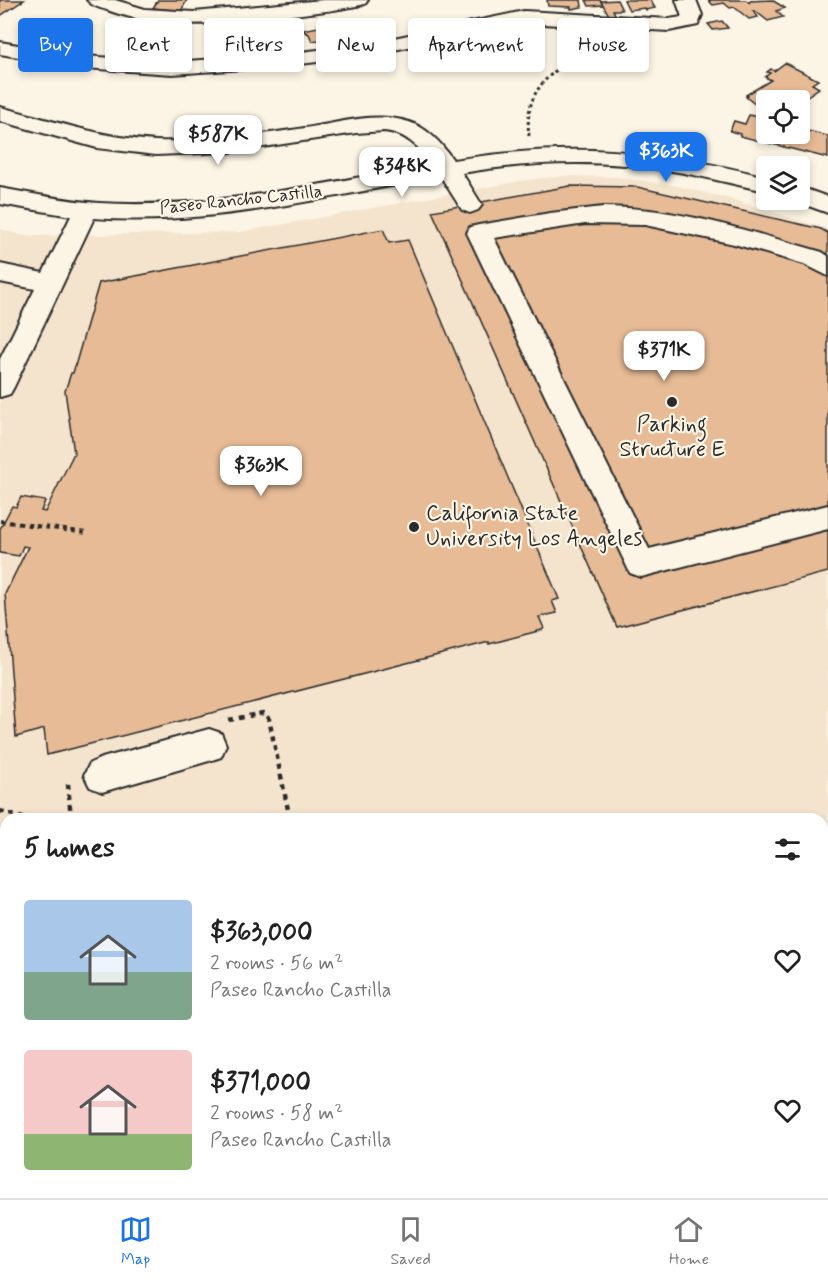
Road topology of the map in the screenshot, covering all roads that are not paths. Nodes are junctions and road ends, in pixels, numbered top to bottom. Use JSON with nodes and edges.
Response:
{"nodes":[{"id":1,"x":97,"y":0,"type":"edge"},
{"id":2,"x":274,"y":0,"type":"edge"},
{"id":3,"x":358,"y":0,"type":"edge"},
{"id":4,"x":686,"y":0,"type":"edge"},
{"id":5,"x":520,"y":8,"type":"edge"},
{"id":6,"x":248,"y":15,"type":"junction"},
{"id":7,"x":0,"y":48,"type":"edge"},
{"id":8,"x":0,"y":114,"type":"edge"},
{"id":9,"x":446,"y":169,"type":"junction"},
{"id":10,"x":756,"y":182,"type":"edge"},
{"id":11,"x":0,"y":196,"type":"edge"},
{"id":12,"x":810,"y":199,"type":"edge"},
{"id":13,"x":470,"y":205,"type":"dead end"},
{"id":14,"x":828,"y":206,"type":"edge"},
{"id":15,"x":86,"y":210,"type":"junction"},
{"id":16,"x":828,"y":267,"type":"edge"},
{"id":17,"x":0,"y":273,"type":"edge"},
{"id":18,"x":51,"y":283,"type":"junction"},
{"id":19,"x":0,"y":387,"type":"edge"},
{"id":20,"x":828,"y":518,"type":"edge"},
{"id":21,"x":209,"y":744,"type":"dead end"},
{"id":22,"x":102,"y":775,"type":"dead end"}],
"edges":[{"from":1,"to":6,"type":"street"},
{"from":2,"to":6,"type":"street"},
{"from":3,"to":6,"type":"street"},
{"from":4,"to":5,"type":"street"},
{"from":5,"to":7,"type":"street"},
{"from":8,"to":9,"type":"street"},
{"from":9,"to":10,"type":"street","name":"Paseo Rancho Castilla"},
{"from":9,"to":13,"type":"street"},
{"from":9,"to":15,"type":"street","name":"Paseo Rancho Castilla"},
{"from":11,"to":15,"type":"street","name":"Paseo Rancho Castilla"},
{"from":12,"to":14,"type":"street"},
{"from":15,"to":18,"type":"street"},
{"from":16,"to":20,"type":"street"},
{"from":17,"to":18,"type":"street"},
{"from":18,"to":19,"type":"street"},
{"from":21,"to":22,"type":"street"}]}
